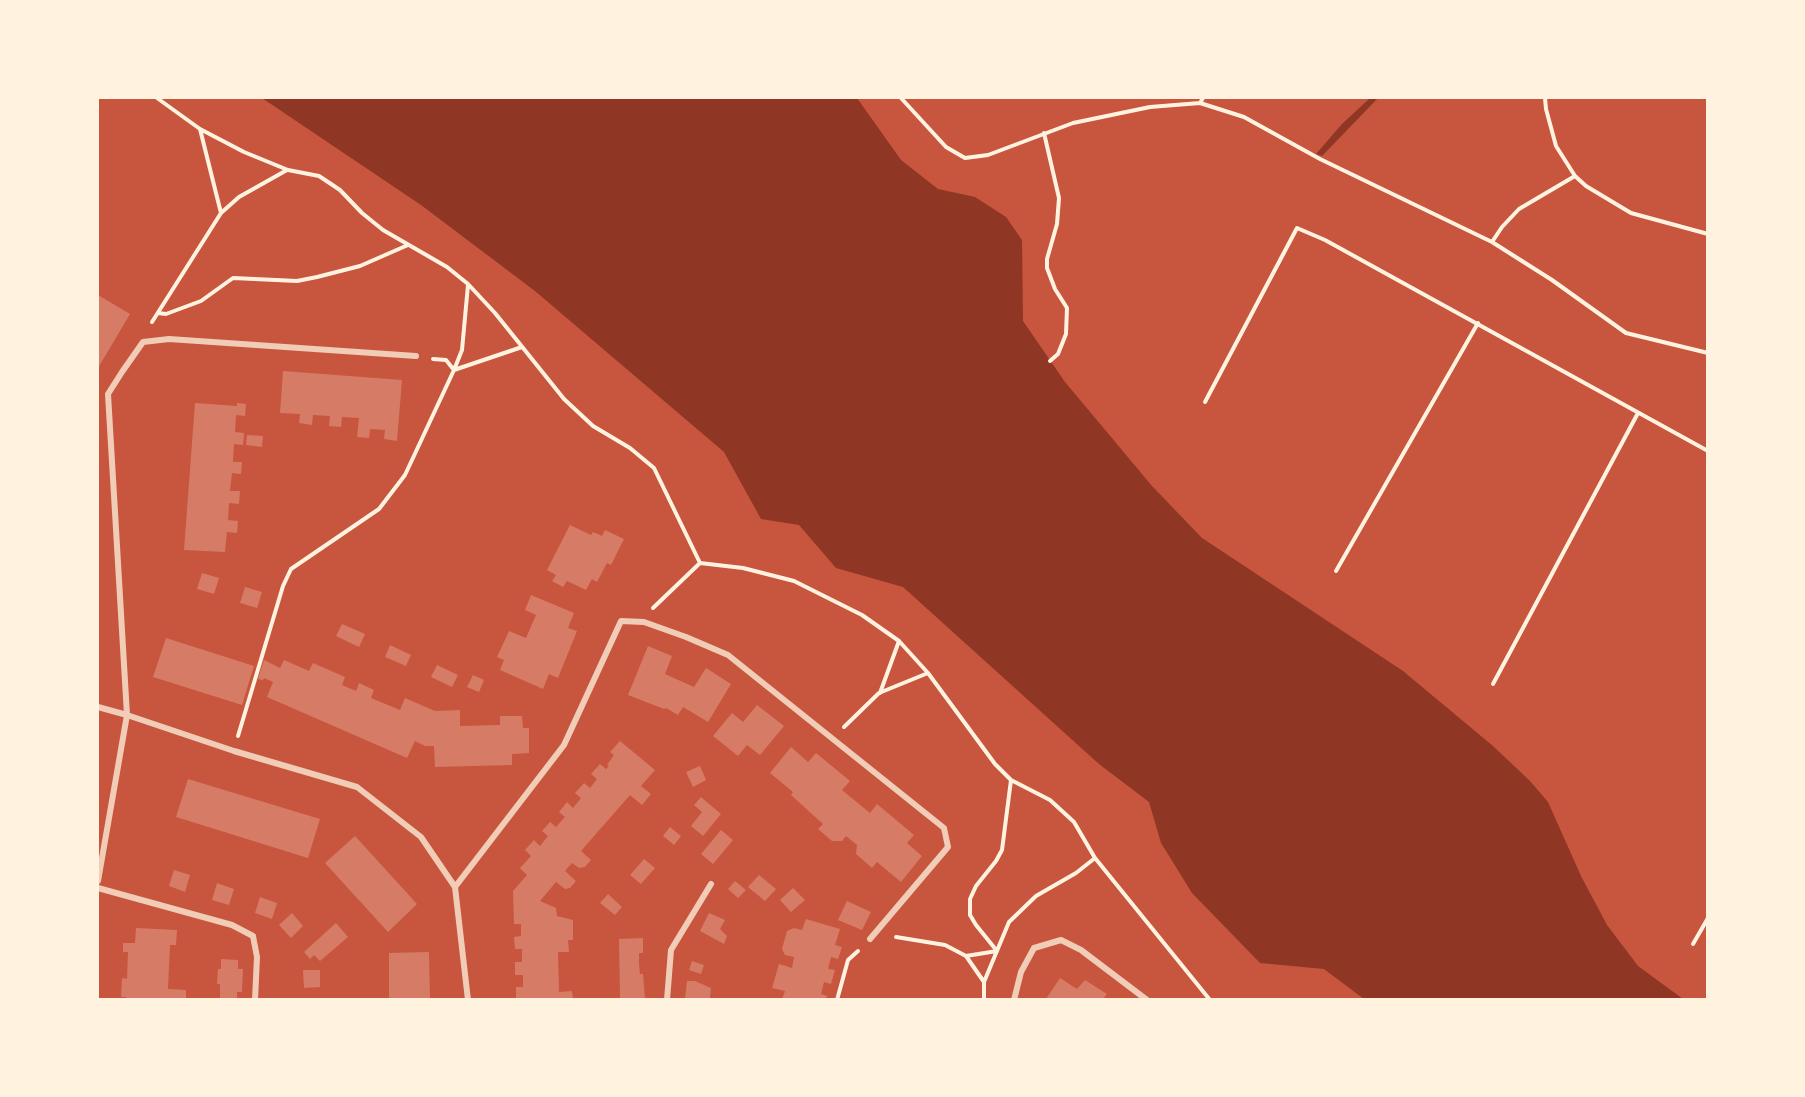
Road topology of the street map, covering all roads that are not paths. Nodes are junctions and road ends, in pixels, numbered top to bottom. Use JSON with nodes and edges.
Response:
{"nodes":[{"id":1,"x":416,"y":356,"type":"road end"},
{"id":2,"x":98,"y":707,"type":"edge"},
{"id":3,"x":127,"y":715,"type":"junction"},
{"id":4,"x":98,"y":881,"type":"edge"},
{"id":5,"x":711,"y":884,"type":"dead end"},
{"id":6,"x":455,"y":887,"type":"junction"},
{"id":7,"x":98,"y":888,"type":"edge"},
{"id":8,"x":870,"y":939,"type":"road end"},
{"id":9,"x":255,"y":999,"type":"edge"},
{"id":10,"x":468,"y":999,"type":"edge"},
{"id":11,"x":667,"y":999,"type":"edge"},
{"id":12,"x":1014,"y":999,"type":"edge"},
{"id":13,"x":1147,"y":999,"type":"edge"}],
"edges":[{"from":1,"to":3,"type":"street"},
{"from":2,"to":3,"type":"street"},
{"from":3,"to":4,"type":"street"},
{"from":3,"to":6,"type":"street"},
{"from":5,"to":11,"type":"street"},
{"from":6,"to":8,"type":"street"},
{"from":6,"to":10,"type":"street"},
{"from":7,"to":9,"type":"street"},
{"from":12,"to":13,"type":"street"}]}
